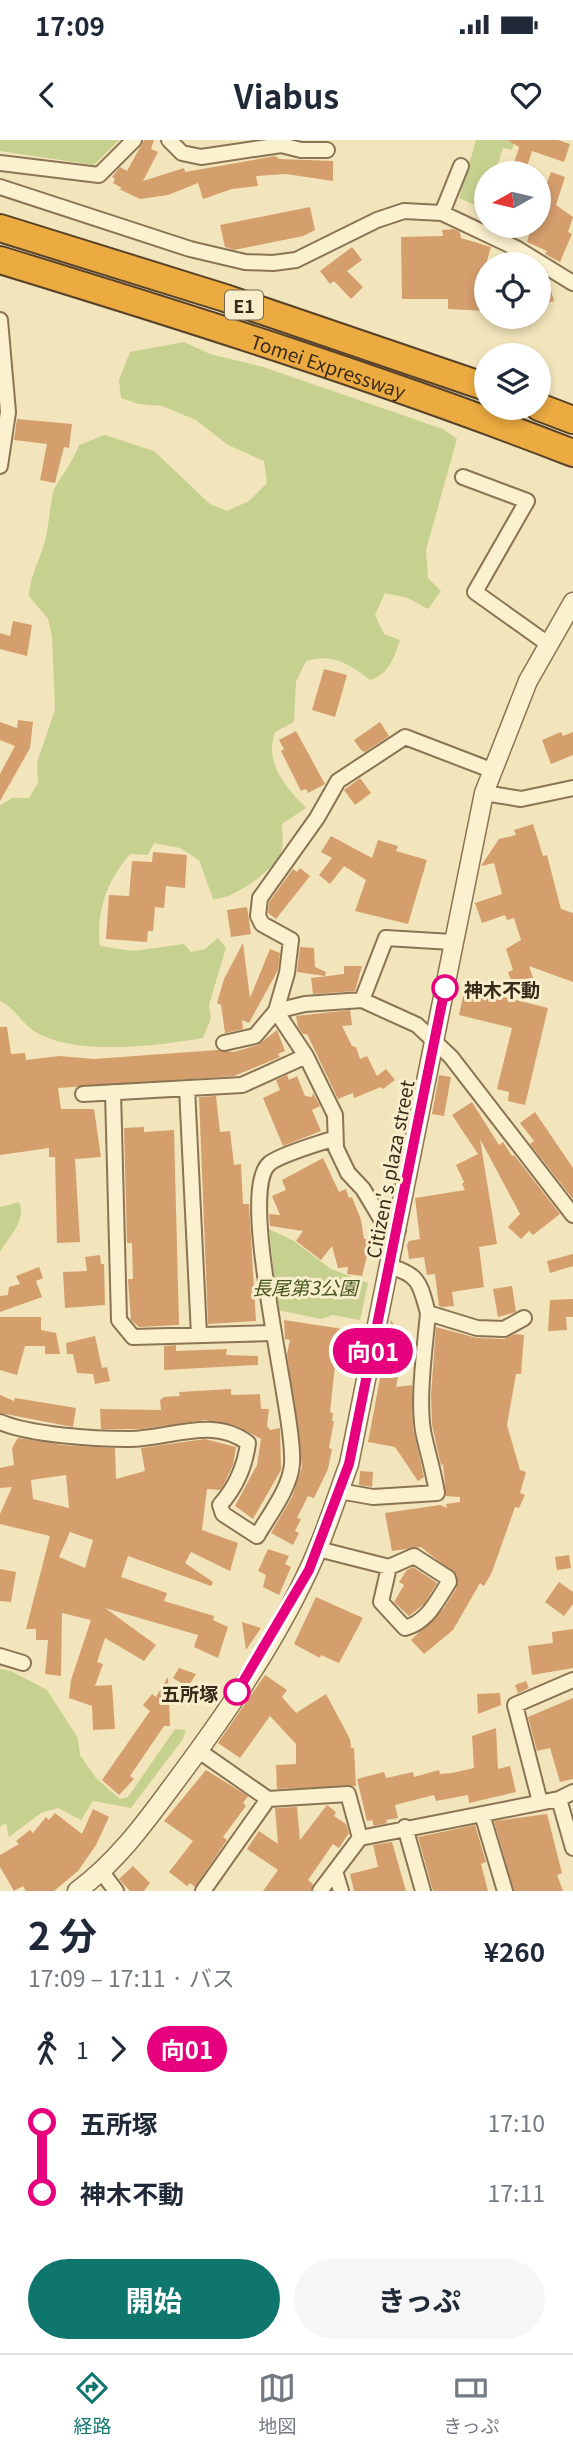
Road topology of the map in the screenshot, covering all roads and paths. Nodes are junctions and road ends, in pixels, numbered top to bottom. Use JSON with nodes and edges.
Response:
{"nodes":[{"id":1,"x":134,"y":140,"type":"edge"},
{"id":2,"x":169,"y":140,"type":"edge"},
{"id":3,"x":327,"y":150,"type":"dead end"},
{"id":4,"x":0,"y":163,"type":"edge"},
{"id":5,"x":461,"y":166,"type":"dead end"},
{"id":6,"x":0,"y":187,"type":"edge"},
{"id":7,"x":442,"y":213,"type":"junction"},
{"id":8,"x":0,"y":228,"type":"edge"},
{"id":9,"x":0,"y":260,"type":"edge"},
{"id":10,"x":573,"y":283,"type":"edge"},
{"id":11,"x":0,"y":320,"type":"edge"},
{"id":12,"x":474,"y":383,"type":"edge"},
{"id":13,"x":4,"y":412,"type":"edge"},
{"id":14,"x":551,"y":412,"type":"edge"},
{"id":15,"x":573,"y":420,"type":"edge"},
{"id":16,"x":573,"y":453,"type":"edge"},
{"id":17,"x":0,"y":466,"type":"edge"},
{"id":18,"x":463,"y":477,"type":"dead end"},
{"id":19,"x":573,"y":601,"type":"edge"},
{"id":20,"x":548,"y":644,"type":"junction"},
{"id":21,"x":491,"y":770,"type":"junction"},
{"id":22,"x":573,"y":788,"type":"edge"},
{"id":23,"x":484,"y":793,"type":"junction"},
{"id":24,"x":452,"y":942,"type":"junction"},
{"id":25,"x":362,"y":1000,"type":"junction"},
{"id":26,"x":276,"y":1011,"type":"junction"},
{"id":27,"x":436,"y":1039,"type":"junction"},
{"id":28,"x":224,"y":1043,"type":"dead end"},
{"id":29,"x":306,"y":1056,"type":"junction"},
{"id":30,"x":187,"y":1088,"type":"junction"},
{"id":31,"x":113,"y":1092,"type":"junction"},
{"id":32,"x":83,"y":1094,"type":"dead end"},
{"id":33,"x":335,"y":1138,"type":"junction"},
{"id":34,"x":573,"y":1215,"type":"edge"},
{"id":35,"x":398,"y":1230,"type":"junction"},
{"id":36,"x":391,"y":1267,"type":"junction"},
{"id":37,"x":428,"y":1314,"type":"junction"},
{"id":38,"x":524,"y":1318,"type":"dead end"},
{"id":39,"x":272,"y":1333,"type":"junction"},
{"id":40,"x":199,"y":1335,"type":"junction"},
{"id":41,"x":0,"y":1422,"type":"edge"},
{"id":42,"x":339,"y":1491,"type":"junction"},
{"id":43,"x":318,"y":1549,"type":"junction"},
{"id":44,"x":388,"y":1567,"type":"junction"},
{"id":45,"x":0,"y":1656,"type":"edge"},
{"id":46,"x":23,"y":1663,"type":"dead end"},
{"id":47,"x":573,"y":1680,"type":"edge"},
{"id":48,"x":199,"y":1751,"type":"junction"},
{"id":49,"x":573,"y":1793,"type":"edge"},
{"id":50,"x":268,"y":1799,"type":"junction"},
{"id":51,"x":559,"y":1799,"type":"junction"},
{"id":52,"x":540,"y":1802,"type":"junction"},
{"id":53,"x":482,"y":1814,"type":"junction"},
{"id":54,"x":405,"y":1827,"type":"junction"},
{"id":55,"x":360,"y":1838,"type":"junction"},
{"id":56,"x":573,"y":1848,"type":"edge"},
{"id":57,"x":101,"y":1871,"type":"junction"},
{"id":58,"x":335,"y":1871,"type":"junction"},
{"id":59,"x":76,"y":1891,"type":"edge"},
{"id":60,"x":116,"y":1891,"type":"edge"},
{"id":61,"x":203,"y":1891,"type":"edge"},
{"id":62,"x":320,"y":1891,"type":"edge"},
{"id":63,"x":341,"y":1891,"type":"edge"},
{"id":64,"x":423,"y":1891,"type":"edge"},
{"id":65,"x":505,"y":1891,"type":"edge"}],
"edges":[{"from":1,"to":4,"type":"street"},
{"from":2,"to":3,"type":"street"},
{"from":5,"to":7,"type":"street"},
{"from":6,"to":7,"type":"street"},
{"from":7,"to":10,"type":"street"},
{"from":8,"to":12,"type":"highway","name":"Tomei Expressway","number":"E1"},
{"from":9,"to":16,"type":"highway","name":"Tomei Expressway","number":"E1"},
{"from":11,"to":13,"type":"street"},
{"from":13,"to":17,"type":"street"},
{"from":14,"to":15,"type":"highway"},
{"from":18,"to":20,"type":"street"},
{"from":19,"to":20,"type":"street","name":"Citizen's plaza street"},
{"from":20,"to":21,"type":"street","name":"Citizen's plaza street"},
{"from":21,"to":23,"type":"street","name":"Citizen's plaza street"},
{"from":21,"to":26,"type":"street"},
{"from":22,"to":23,"type":"street"},
{"from":23,"to":24,"type":"street","name":"Citizen's plaza street"},
{"from":24,"to":25,"type":"street"},
{"from":24,"to":27,"type":"street","name":"Citizen's plaza street"},
{"from":25,"to":26,"type":"street"},
{"from":25,"to":27,"type":"street"},
{"from":26,"to":28,"type":"street"},
{"from":26,"to":29,"type":"street"},
{"from":27,"to":34,"type":"street"},
{"from":27,"to":35,"type":"street","name":"Citizen's plaza street"},
{"from":29,"to":30,"type":"street"},
{"from":29,"to":33,"type":"street"},
{"from":30,"to":31,"type":"street"},
{"from":30,"to":40,"type":"street"},
{"from":31,"to":32,"type":"street"},
{"from":31,"to":40,"type":"street"},
{"from":33,"to":35,"type":"street"},
{"from":33,"to":39,"type":"street"},
{"from":35,"to":36,"type":"street","name":"Citizen's plaza street"},
{"from":36,"to":37,"type":"street"},
{"from":36,"to":42,"type":"street","name":"Citizen's plaza street"},
{"from":37,"to":38,"type":"street"},
{"from":37,"to":42,"type":"street"},
{"from":39,"to":40,"type":"street"},
{"from":39,"to":41,"type":"street"},
{"from":42,"to":43,"type":"street","name":"Citizen's plaza street"},
{"from":43,"to":44,"type":"street"},
{"from":43,"to":48,"type":"street","name":"Citizen's plaza street"},
{"from":44,"to":44,"type":"street"},
{"from":45,"to":46,"type":"street"},
{"from":47,"to":52,"type":"street"},
{"from":48,"to":50,"type":"street"},
{"from":48,"to":57,"type":"street","name":"Citizen's plaza street"},
{"from":49,"to":51,"type":"street"},
{"from":50,"to":55,"type":"street"},
{"from":50,"to":61,"type":"street"},
{"from":51,"to":52,"type":"street"},
{"from":51,"to":56,"type":"street"},
{"from":52,"to":53,"type":"street"},
{"from":53,"to":54,"type":"street"},
{"from":53,"to":65,"type":"street"},
{"from":54,"to":55,"type":"street"},
{"from":54,"to":64,"type":"street"},
{"from":55,"to":58,"type":"street"},
{"from":57,"to":59,"type":"street","name":"Citizen's plaza street"},
{"from":57,"to":60,"type":"street"},
{"from":58,"to":62,"type":"street"},
{"from":58,"to":63,"type":"street"}]}
